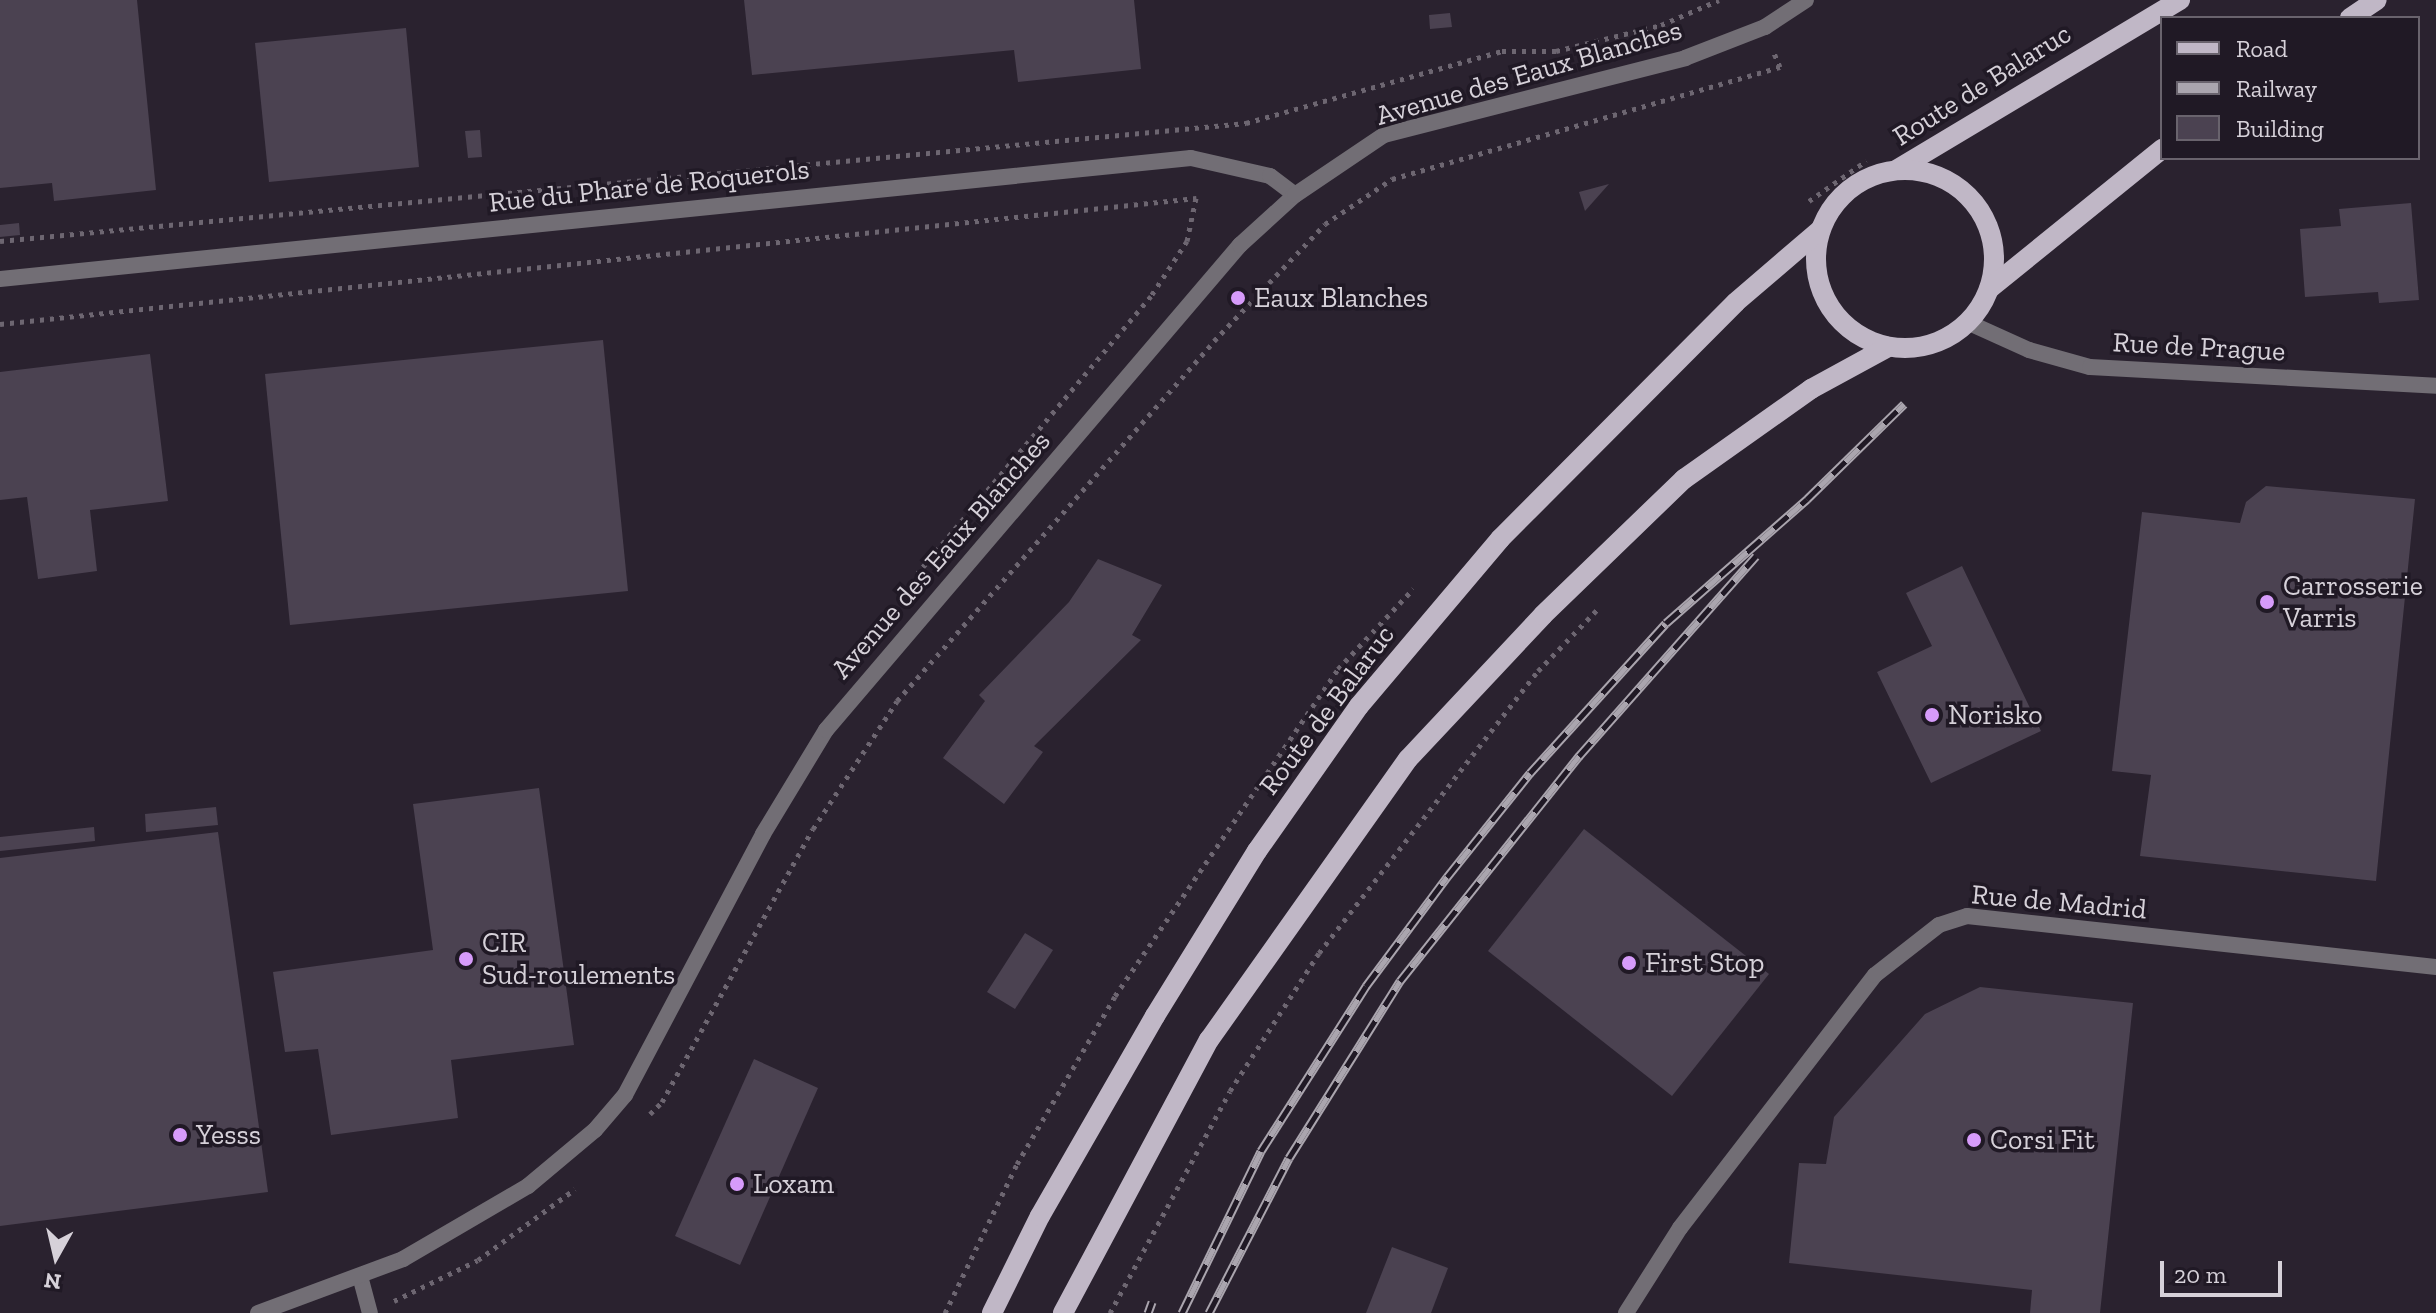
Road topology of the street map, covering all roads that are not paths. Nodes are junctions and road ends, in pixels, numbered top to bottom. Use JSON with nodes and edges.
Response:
{"nodes":[{"id":1,"x":1806,"y":0,"type":"edge"},
{"id":2,"x":2180,"y":0,"type":"edge"},
{"id":3,"x":2377,"y":0,"type":"edge"},
{"id":4,"x":2353,"y":16,"type":"edge"},
{"id":5,"x":2160,"y":151,"type":"edge"},
{"id":6,"x":1896,"y":170,"type":"junction"},
{"id":7,"x":1295,"y":195,"type":"junction"},
{"id":8,"x":1820,"y":230,"type":"junction"},
{"id":9,"x":0,"y":279,"type":"edge"},
{"id":10,"x":1989,"y":289,"type":"junction"},
{"id":11,"x":1967,"y":322,"type":"junction"},
{"id":12,"x":1888,"y":347,"type":"junction"},
{"id":13,"x":2436,"y":386,"type":"edge"},
{"id":14,"x":2436,"y":967,"type":"edge"},
{"id":15,"x":360,"y":1276,"type":"junction"},
{"id":16,"x":370,"y":1312,"type":"edge"},
{"id":17,"x":258,"y":1313,"type":"edge"},
{"id":18,"x":992,"y":1313,"type":"edge"},
{"id":19,"x":1063,"y":1313,"type":"edge"},
{"id":20,"x":1626,"y":1313,"type":"edge"}],
"edges":[{"from":1,"to":7,"type":"street","name":"Avenue des Eaux Blanches"},
{"from":2,"to":6,"type":"main road","name":"Route de Balaruc"},
{"from":3,"to":4,"type":"main road"},
{"from":5,"to":10,"type":"main road"},
{"from":6,"to":8,"type":"main road"},
{"from":6,"to":10,"type":"main road"},
{"from":7,"to":9,"type":"street","name":"Rue du Phare de Roquerols"},
{"from":7,"to":15,"type":"street","name":"Avenue des Eaux Blanches"},
{"from":8,"to":12,"type":"main road"},
{"from":8,"to":18,"type":"main road","name":"Route de Balaruc"},
{"from":10,"to":11,"type":"main road"},
{"from":11,"to":12,"type":"main road"},
{"from":11,"to":13,"type":"street","name":"Rue de Prague"},
{"from":12,"to":19,"type":"main road"},
{"from":14,"to":20,"type":"street","name":"Rue de Madrid"},
{"from":15,"to":16,"type":"street"},
{"from":15,"to":17,"type":"street","name":"Avenue des Eaux Blanches"}]}
